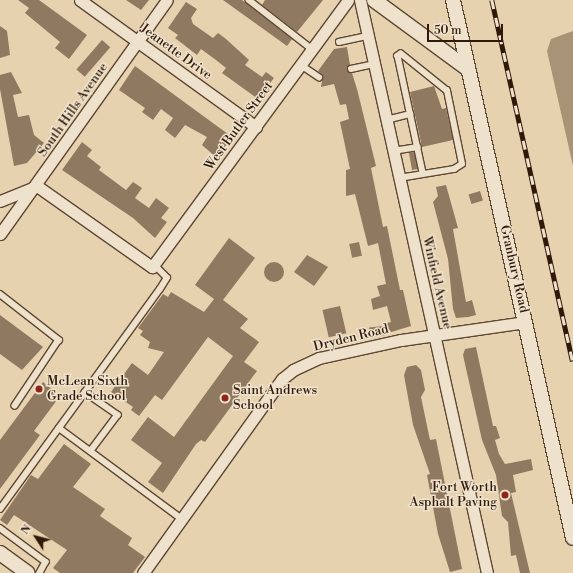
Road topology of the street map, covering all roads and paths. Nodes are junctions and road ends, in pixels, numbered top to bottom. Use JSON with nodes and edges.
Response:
{"nodes":[{"id":1,"x":80,"y":0,"type":"edge"},
{"id":2,"x":167,"y":0,"type":"edge"},
{"id":3,"x":249,"y":0,"type":"edge"},
{"id":4,"x":348,"y":0,"type":"edge"},
{"id":5,"x":360,"y":0,"type":"edge"},
{"id":6,"x":374,"y":0,"type":"edge"},
{"id":7,"x":453,"y":0,"type":"edge"},
{"id":8,"x":368,"y":36,"type":"junction"},
{"id":9,"x":137,"y":41,"type":"junction"},
{"id":10,"x":339,"y":42,"type":"dead end"},
{"id":11,"x":312,"y":49,"type":"junction"},
{"id":12,"x":374,"y":64,"type":"junction"},
{"id":13,"x":301,"y":65,"type":"junction"},
{"id":14,"x":351,"y":69,"type":"dead end"},
{"id":15,"x":468,"y":69,"type":"junction"},
{"id":16,"x":319,"y":77,"type":"dead end"},
{"id":17,"x":410,"y":114,"type":"junction"},
{"id":18,"x":386,"y":120,"type":"junction"},
{"id":19,"x":256,"y":127,"type":"junction"},
{"id":20,"x":418,"y":146,"type":"junction"},
{"id":21,"x":393,"y":151,"type":"junction"},
{"id":22,"x":423,"y":173,"type":"junction"},
{"id":23,"x":399,"y":178,"type":"junction"},
{"id":24,"x":37,"y":186,"type":"junction"},
{"id":25,"x":0,"y":201,"type":"edge"},
{"id":26,"x":0,"y":234,"type":"edge"},
{"id":27,"x":153,"y":266,"type":"junction"},
{"id":28,"x":0,"y":294,"type":"edge"},
{"id":29,"x":526,"y":322,"type":"junction"},
{"id":30,"x":434,"y":334,"type":"junction"},
{"id":31,"x":85,"y":392,"type":"junction"},
{"id":32,"x":15,"y":406,"type":"dead end"},
{"id":33,"x":59,"y":428,"type":"junction"},
{"id":34,"x":91,"y":451,"type":"junction"},
{"id":35,"x":0,"y":509,"type":"edge"},
{"id":36,"x":182,"y":519,"type":"junction"},
{"id":37,"x":0,"y":528,"type":"edge"},
{"id":38,"x":573,"y":538,"type":"edge"},
{"id":39,"x":0,"y":553,"type":"edge"},
{"id":40,"x":28,"y":573,"type":"edge"},
{"id":41,"x":40,"y":573,"type":"edge"},
{"id":42,"x":143,"y":573,"type":"edge"},
{"id":43,"x":487,"y":573,"type":"edge"}],
"edges":[{"from":1,"to":9,"type":"street","name":"Jeanette Drive"},
{"from":2,"to":9,"type":"street","name":"South Hills Avenue"},
{"from":3,"to":11,"type":"lane"},
{"from":4,"to":11,"type":"street","name":"West Butler Street"},
{"from":5,"to":8,"type":"street","name":"Winfield Avenue"},
{"from":6,"to":15,"type":"street"},
{"from":7,"to":15,"type":"street","name":"Granbury Road"},
{"from":8,"to":10,"type":"lane"},
{"from":8,"to":12,"type":"street","name":"Winfield Avenue"},
{"from":9,"to":19,"type":"street","name":"Jeanette Drive"},
{"from":9,"to":24,"type":"street","name":"South Hills Avenue"},
{"from":11,"to":13,"type":"street","name":"West Butler Street"},
{"from":12,"to":14,"type":"lane"},
{"from":12,"to":18,"type":"street","name":"Winfield Avenue"},
{"from":13,"to":16,"type":"lane"},
{"from":13,"to":19,"type":"street","name":"West Butler Street"},
{"from":15,"to":29,"type":"street","name":"Granbury Road"},
{"from":17,"to":18,"type":"lane"},
{"from":17,"to":20,"type":"lane"},
{"from":17,"to":22,"type":"lane"},
{"from":18,"to":21,"type":"street","name":"Winfield Avenue"},
{"from":19,"to":27,"type":"street","name":"West Butler Street"},
{"from":20,"to":21,"type":"lane"},
{"from":20,"to":22,"type":"lane"},
{"from":21,"to":23,"type":"street","name":"Winfield Avenue"},
{"from":22,"to":23,"type":"lane"},
{"from":23,"to":30,"type":"street","name":"Winfield Avenue"},
{"from":24,"to":25,"type":"street"},
{"from":24,"to":26,"type":"street","name":"South Hills Avenue"},
{"from":24,"to":27,"type":"street"},
{"from":27,"to":31,"type":"lane"},
{"from":28,"to":32,"type":"lane"},
{"from":29,"to":30,"type":"street","name":"Dryden Road"},
{"from":29,"to":38,"type":"street","name":"Granbury Road"},
{"from":30,"to":36,"type":"street","name":"Dryden Road"},
{"from":30,"to":43,"type":"street","name":"Winfield Avenue"},
{"from":31,"to":33,"type":"lane"},
{"from":31,"to":34,"type":"lane"},
{"from":33,"to":34,"type":"lane"},
{"from":33,"to":35,"type":"lane"},
{"from":34,"to":36,"type":"lane"},
{"from":36,"to":42,"type":"street","name":"Dryden Road"},
{"from":37,"to":41,"type":"lane"},
{"from":39,"to":40,"type":"street"}]}
